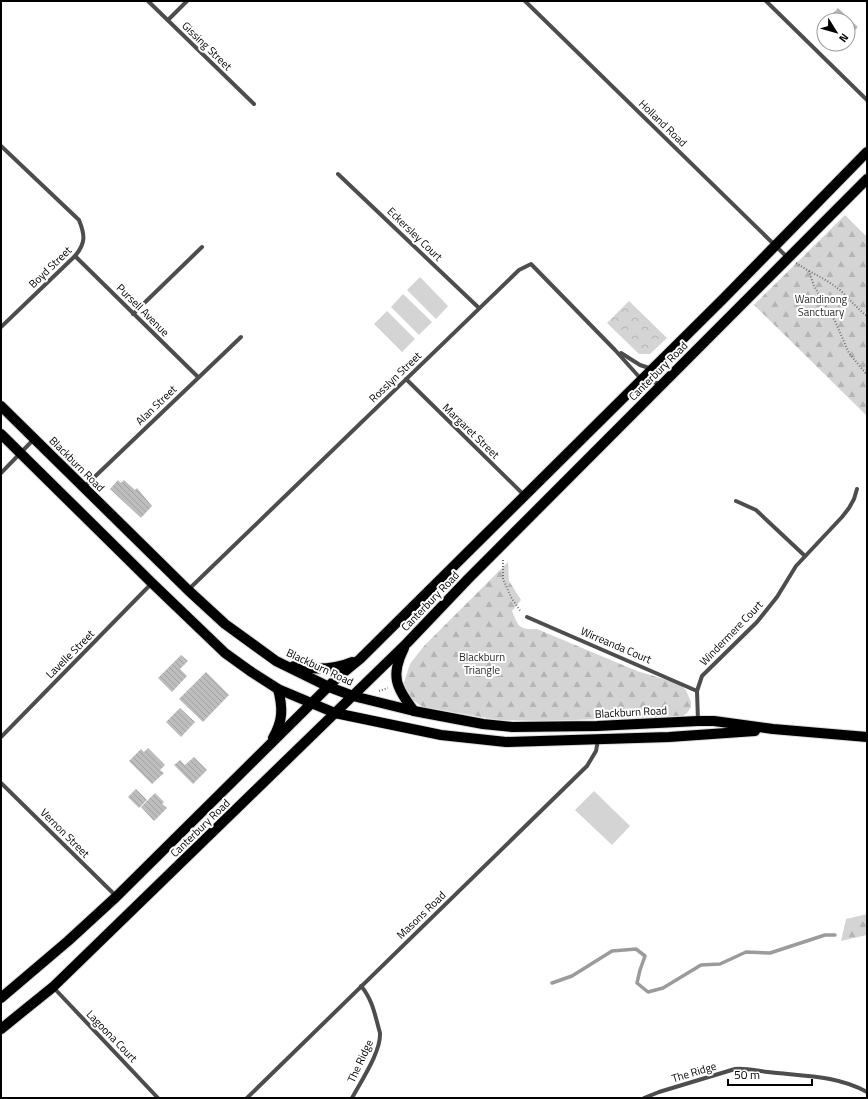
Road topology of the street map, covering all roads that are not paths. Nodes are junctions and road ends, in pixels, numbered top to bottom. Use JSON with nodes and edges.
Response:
{"nodes":[{"id":1,"x":148,"y":1,"type":"edge"},
{"id":2,"x":187,"y":1,"type":"edge"},
{"id":3,"x":525,"y":1,"type":"edge"},
{"id":4,"x":766,"y":1,"type":"edge"},
{"id":5,"x":168,"y":20,"type":"junction"},
{"id":6,"x":867,"y":100,"type":"edge"},
{"id":7,"x":254,"y":104,"type":"dead end"},
{"id":8,"x":1,"y":146,"type":"edge"},
{"id":9,"x":867,"y":152,"type":"edge"},
{"id":10,"x":338,"y":174,"type":"dead end"},
{"id":11,"x":867,"y":179,"type":"edge"},
{"id":12,"x":776,"y":245,"type":"junction"},
{"id":13,"x":202,"y":247,"type":"dead end"},
{"id":14,"x":75,"y":256,"type":"junction"},
{"id":15,"x":788,"y":258,"type":"junction"},
{"id":16,"x":479,"y":308,"type":"junction"},
{"id":17,"x":133,"y":314,"type":"junction"},
{"id":18,"x":1,"y":327,"type":"edge"},
{"id":19,"x":241,"y":336,"type":"dead end"},
{"id":20,"x":616,"y":350,"type":"junction"},
{"id":21,"x":652,"y":369,"type":"junction"},
{"id":22,"x":198,"y":377,"type":"junction"},
{"id":23,"x":406,"y":379,"type":"junction"},
{"id":24,"x":641,"y":379,"type":"junction"},
{"id":25,"x":662,"y":385,"type":"junction"},
{"id":26,"x":1,"y":406,"type":"edge"},
{"id":27,"x":1,"y":434,"type":"edge"},
{"id":28,"x":35,"y":439,"type":"junction"},
{"id":29,"x":20,"y":453,"type":"junction"},
{"id":30,"x":1,"y":473,"type":"edge"},
{"id":31,"x":84,"y":487,"type":"junction"},
{"id":32,"x":857,"y":489,"type":"dead end"},
{"id":33,"x":524,"y":495,"type":"junction"},
{"id":34,"x":736,"y":501,"type":"dead end"},
{"id":35,"x":805,"y":556,"type":"junction"},
{"id":36,"x":152,"y":583,"type":"junction"},
{"id":37,"x":188,"y":590,"type":"junction"},
{"id":38,"x":527,"y":617,"type":"road end"},
{"id":39,"x":407,"y":642,"type":"junction"},
{"id":40,"x":360,"y":659,"type":"junction"},
{"id":41,"x":276,"y":661,"type":"junction"},
{"id":42,"x":329,"y":687,"type":"junction"},
{"id":43,"x":278,"y":689,"type":"junction"},
{"id":44,"x":697,"y":691,"type":"junction"},
{"id":45,"x":353,"y":696,"type":"junction"},
{"id":46,"x":312,"y":704,"type":"junction"},
{"id":47,"x":414,"y":711,"type":"junction"},
{"id":48,"x":335,"y":713,"type":"junction"},
{"id":49,"x":698,"y":721,"type":"junction"},
{"id":50,"x":638,"y":723,"type":"junction"},
{"id":51,"x":597,"y":726,"type":"junction"},
{"id":52,"x":773,"y":729,"type":"junction"},
{"id":53,"x":699,"y":736,"type":"junction"},
{"id":54,"x":1,"y":737,"type":"edge"},
{"id":55,"x":670,"y":737,"type":"junction"},
{"id":56,"x":867,"y":737,"type":"edge"},
{"id":57,"x":598,"y":740,"type":"junction"},
{"id":58,"x":265,"y":750,"type":"junction"},
{"id":59,"x":1,"y":783,"type":"edge"},
{"id":60,"x":116,"y":897,"type":"junction"},
{"id":61,"x":361,"y":986,"type":"junction"},
{"id":62,"x":53,"y":987,"type":"junction"},
{"id":63,"x":1,"y":998,"type":"edge"},
{"id":64,"x":1,"y":1029,"type":"edge"},
{"id":65,"x":867,"y":1092,"type":"edge"},
{"id":66,"x":158,"y":1098,"type":"edge"},
{"id":67,"x":247,"y":1098,"type":"edge"},
{"id":68,"x":352,"y":1098,"type":"edge"},
{"id":69,"x":644,"y":1098,"type":"edge"}],
"edges":[{"from":1,"to":5,"type":"street","name":"Gissing Street"},
{"from":2,"to":5,"type":"street"},
{"from":3,"to":12,"type":"street","name":"Holland Road"},
{"from":4,"to":6,"type":"street"},
{"from":5,"to":7,"type":"street","name":"Gissing Street"},
{"from":8,"to":14,"type":"street","name":"Boyd Street"},
{"from":9,"to":12,"type":"main road","name":"Canterbury Road"},
{"from":10,"to":16,"type":"street","name":"Eckersley Court"},
{"from":11,"to":15,"type":"main road","name":"Canterbury Road"},
{"from":12,"to":15,"type":"street","name":"Holland Road"},
{"from":12,"to":21,"type":"main road","name":"Canterbury Road"},
{"from":13,"to":17,"type":"street"},
{"from":14,"to":17,"type":"street","name":"Pursell Avenue"},
{"from":14,"to":18,"type":"street","name":"Boyd Street"},
{"from":15,"to":25,"type":"main road","name":"Canterbury Road"},
{"from":16,"to":20,"type":"street","name":"Rosslyn Street"},
{"from":16,"to":23,"type":"street","name":"Rosslyn Street"},
{"from":17,"to":22,"type":"street","name":"Pursell Avenue"},
{"from":19,"to":22,"type":"street","name":"Alan Street"},
{"from":20,"to":21,"type":"street","name":"Rosslyn Street"},
{"from":20,"to":24,"type":"street","name":"Rosslyn Street"},
{"from":21,"to":24,"type":"main road","name":"Canterbury Road"},
{"from":22,"to":31,"type":"street","name":"Alan Street"},
{"from":23,"to":33,"type":"street","name":"Margaret Street"},
{"from":23,"to":37,"type":"street","name":"Rosslyn Street"},
{"from":24,"to":25,"type":"street"},
{"from":24,"to":33,"type":"main road","name":"Canterbury Road"},
{"from":25,"to":39,"type":"main road","name":"Canterbury Road"},
{"from":26,"to":28,"type":"main road","name":"Blackburn Road"},
{"from":27,"to":29,"type":"main road","name":"Blackburn Road"},
{"from":28,"to":29,"type":"street"},
{"from":28,"to":31,"type":"main road","name":"Blackburn Road"},
{"from":29,"to":30,"type":"street"},
{"from":29,"to":36,"type":"main road","name":"Blackburn Road"},
{"from":31,"to":37,"type":"main road","name":"Blackburn Road"},
{"from":32,"to":35,"type":"street","name":"Windermere Court"},
{"from":33,"to":40,"type":"main road","name":"Canterbury Road"},
{"from":34,"to":35,"type":"street"},
{"from":35,"to":44,"type":"street","name":"Windermere Court"},
{"from":36,"to":43,"type":"main road","name":"Blackburn Road"},
{"from":36,"to":54,"type":"street","name":"Lavelle Street"},
{"from":37,"to":41,"type":"main road","name":"Blackburn Road"},
{"from":38,"to":44,"type":"street","name":"Wirreanda Court"},
{"from":39,"to":45,"type":"main road","name":"Canterbury Road"},
{"from":39,"to":47,"type":"main road"},
{"from":40,"to":41,"type":"main road"},
{"from":40,"to":42,"type":"main road","name":"Canterbury Road"},
{"from":41,"to":42,"type":"main road","name":"Blackburn Road"},
{"from":42,"to":45,"type":"main road","name":"Blackburn Road"},
{"from":42,"to":46,"type":"main road","name":"Canterbury Road"},
{"from":43,"to":46,"type":"main road","name":"Blackburn Road"},
{"from":43,"to":58,"type":"main road"},
{"from":44,"to":49,"type":"street","name":"Windermere Court"},
{"from":45,"to":47,"type":"main road","name":"Blackburn Road"},
{"from":45,"to":48,"type":"main road","name":"Canterbury Road"},
{"from":46,"to":48,"type":"main road","name":"Blackburn Road"},
{"from":46,"to":58,"type":"main road","name":"Canterbury Road"},
{"from":47,"to":51,"type":"main road","name":"Blackburn Road"},
{"from":48,"to":57,"type":"main road","name":"Blackburn Road"},
{"from":48,"to":62,"type":"main road","name":"Canterbury Road"},
{"from":49,"to":50,"type":"main road","name":"Blackburn Road"},
{"from":49,"to":52,"type":"main road","name":"Blackburn Road"},
{"from":49,"to":53,"type":"main road"},
{"from":50,"to":51,"type":"main road","name":"Blackburn Road"},
{"from":50,"to":55,"type":"main road"},
{"from":51,"to":57,"type":"main road"},
{"from":52,"to":53,"type":"main road","name":"Blackburn Road"},
{"from":52,"to":56,"type":"main road","name":"Blackburn Road"},
{"from":53,"to":55,"type":"main road","name":"Blackburn Road"},
{"from":55,"to":57,"type":"main road","name":"Blackburn Road"},
{"from":57,"to":61,"type":"street","name":"Masons Road"},
{"from":58,"to":60,"type":"main road","name":"Canterbury Road"},
{"from":59,"to":60,"type":"street","name":"Vernon Street"},
{"from":60,"to":63,"type":"main road","name":"Canterbury Road"},
{"from":61,"to":67,"type":"street","name":"Masons Road"},
{"from":61,"to":68,"type":"street","name":"The Ridge"},
{"from":62,"to":64,"type":"main road","name":"Canterbury Road"},
{"from":62,"to":66,"type":"street","name":"Lagoona Court"},
{"from":65,"to":69,"type":"street","name":"The Ridge"}]}
